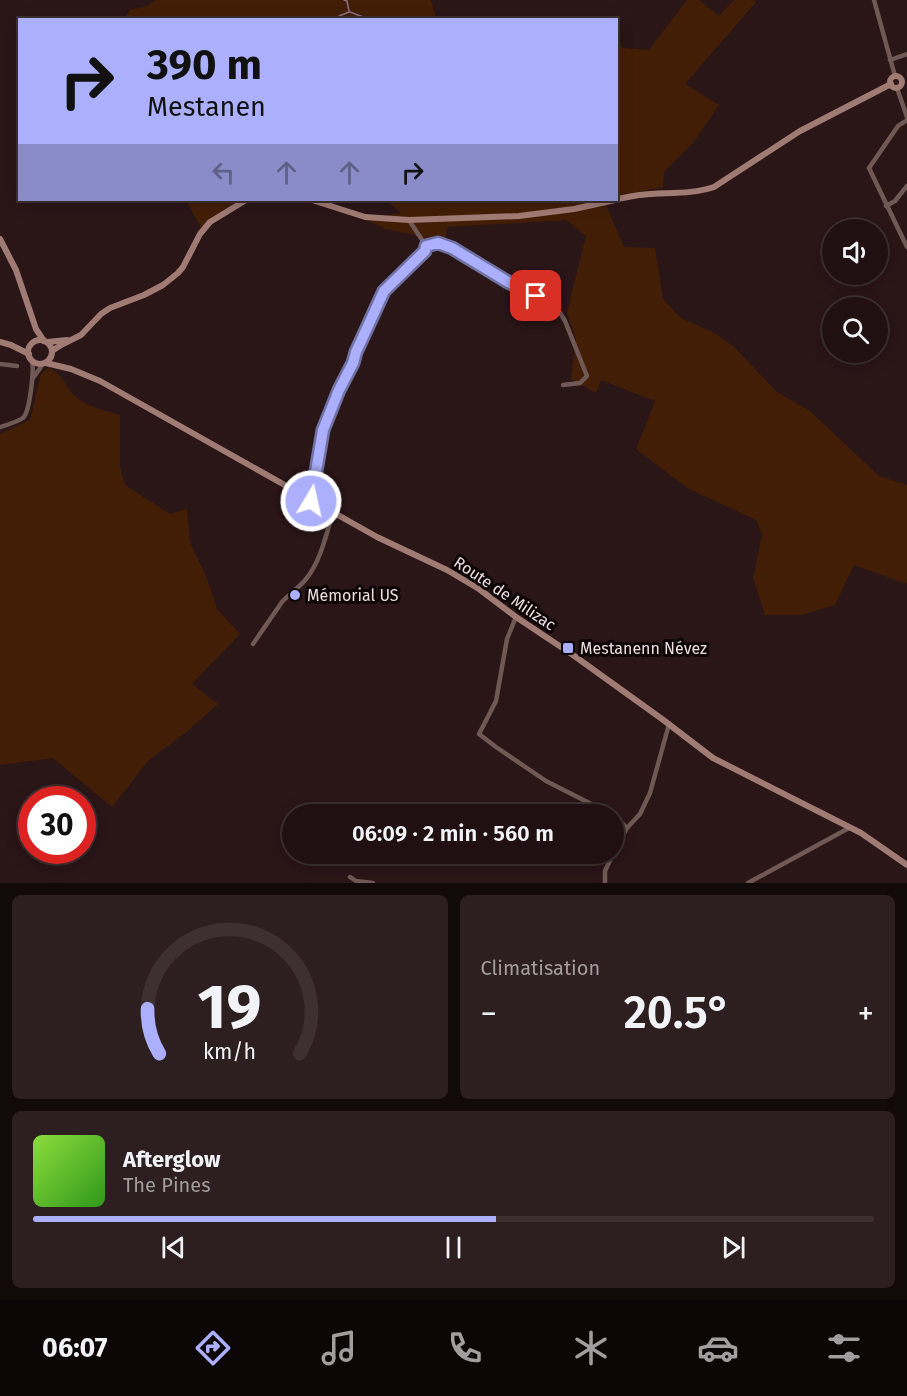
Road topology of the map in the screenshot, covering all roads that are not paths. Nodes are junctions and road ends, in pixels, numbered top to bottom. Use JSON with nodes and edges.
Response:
{"nodes":[{"id":1,"x":874,"y":0,"type":"edge"},
{"id":2,"x":907,"y":54,"type":"edge"},
{"id":3,"x":890,"y":60,"type":"junction"},
{"id":4,"x":895,"y":76,"type":"junction"},
{"id":5,"x":905,"y":79,"type":"edge"},
{"id":6,"x":894,"y":86,"type":"junction"},
{"id":7,"x":907,"y":119,"type":"edge"},
{"id":8,"x":907,"y":186,"type":"edge"},
{"id":9,"x":618,"y":199,"type":"edge"},
{"id":10,"x":244,"y":201,"type":"edge"},
{"id":11,"x":315,"y":201,"type":"edge"},
{"id":12,"x":608,"y":201,"type":"edge"},
{"id":13,"x":886,"y":206,"type":"junction"},
{"id":14,"x":409,"y":220,"type":"junction"},
{"id":15,"x":905,"y":236,"type":"edge"},
{"id":16,"x":0,"y":239,"type":"edge"},
{"id":17,"x":426,"y":246,"type":"junction"},
{"id":18,"x":907,"y":247,"type":"edge"},
{"id":19,"x":36,"y":329,"type":"junction"},
{"id":20,"x":74,"y":339,"type":"junction"},
{"id":21,"x":0,"y":342,"type":"edge"},
{"id":22,"x":45,"y":342,"type":"junction"},
{"id":23,"x":32,"y":344,"type":"junction"},
{"id":24,"x":11,"y":345,"type":"junction"},
{"id":25,"x":52,"y":352,"type":"junction"},
{"id":26,"x":30,"y":358,"type":"junction"},
{"id":27,"x":44,"y":363,"type":"junction"},
{"id":28,"x":0,"y":364,"type":"edge"},
{"id":29,"x":17,"y":366,"type":"dead end"},
{"id":30,"x":71,"y":369,"type":"junction"},
{"id":31,"x":33,"y":378,"type":"junction"},
{"id":32,"x":563,"y":385,"type":"dead end"},
{"id":33,"x":0,"y":428,"type":"edge"},
{"id":34,"x":311,"y":501,"type":"junction"},
{"id":35,"x":333,"y":513,"type":"junction"},
{"id":36,"x":516,"y":616,"type":"junction"},
{"id":37,"x":253,"y":644,"type":"dead end"},
{"id":38,"x":670,"y":725,"type":"junction"},
{"id":39,"x":590,"y":804,"type":"edge"},
{"id":40,"x":624,"y":825,"type":"edge"},
{"id":41,"x":627,"y":828,"type":"junction"},
{"id":42,"x":849,"y":828,"type":"junction"},
{"id":43,"x":624,"y":833,"type":"edge"},
{"id":44,"x":608,"y":864,"type":"edge"},
{"id":45,"x":907,"y":866,"type":"edge"},
{"id":46,"x":350,"y":877,"type":"dead end"},
{"id":47,"x":373,"y":883,"type":"edge"},
{"id":48,"x":605,"y":883,"type":"edge"},
{"id":49,"x":748,"y":883,"type":"edge"}],
"edges":[{"from":1,"to":3,"type":"street"},
{"from":2,"to":3,"type":"street"},
{"from":3,"to":4,"type":"street"},
{"from":4,"to":5,"type":"main road"},
{"from":4,"to":6,"type":"main road"},
{"from":5,"to":6,"type":"main road"},
{"from":6,"to":7,"type":"street"},
{"from":6,"to":9,"type":"main road"},
{"from":7,"to":13,"type":"street"},
{"from":8,"to":13,"type":"street"},
{"from":10,"to":20,"type":"main road"},
{"from":11,"to":14,"type":"main road"},
{"from":12,"to":14,"type":"main road"},
{"from":13,"to":15,"type":"street"},
{"from":14,"to":17,"type":"street"},
{"from":15,"to":18,"type":"street"},
{"from":16,"to":19,"type":"main road"},
{"from":17,"to":32,"type":"street"},
{"from":17,"to":34,"type":"street"},
{"from":19,"to":22,"type":"main road"},
{"from":19,"to":23,"type":"main road"},
{"from":20,"to":22,"type":"main road"},
{"from":20,"to":25,"type":"main road"},
{"from":21,"to":24,"type":"main road"},
{"from":22,"to":23,"type":"main road"},
{"from":22,"to":25,"type":"main road"},
{"from":23,"to":24,"type":"main road"},
{"from":23,"to":26,"type":"main road"},
{"from":24,"to":26,"type":"main road"},
{"from":25,"to":27,"type":"main road"},
{"from":25,"to":30,"type":"main road","name":"Route de Milizac"},
{"from":26,"to":27,"type":"main road"},
{"from":26,"to":31,"type":"street"},
{"from":27,"to":30,"type":"main road","name":"Route de Milizac"},
{"from":27,"to":31,"type":"street"},
{"from":28,"to":29,"type":"street"},
{"from":30,"to":34,"type":"main road","name":"Route de Milizac"},
{"from":31,"to":33,"type":"street"},
{"from":34,"to":35,"type":"main road","name":"Route de Milizac"},
{"from":35,"to":36,"type":"main road","name":"Route de Milizac"},
{"from":35,"to":37,"type":"street"},
{"from":36,"to":38,"type":"main road","name":"Route de Milizac"},
{"from":36,"to":39,"type":"street"},
{"from":38,"to":41,"type":"street"},
{"from":38,"to":42,"type":"main road","name":"Route de Milizac"},
{"from":40,"to":41,"type":"street"},
{"from":41,"to":43,"type":"street"},
{"from":42,"to":45,"type":"main road","name":"Route de Milizac"},
{"from":42,"to":49,"type":"street"},
{"from":44,"to":48,"type":"street"},
{"from":46,"to":47,"type":"street"}]}
